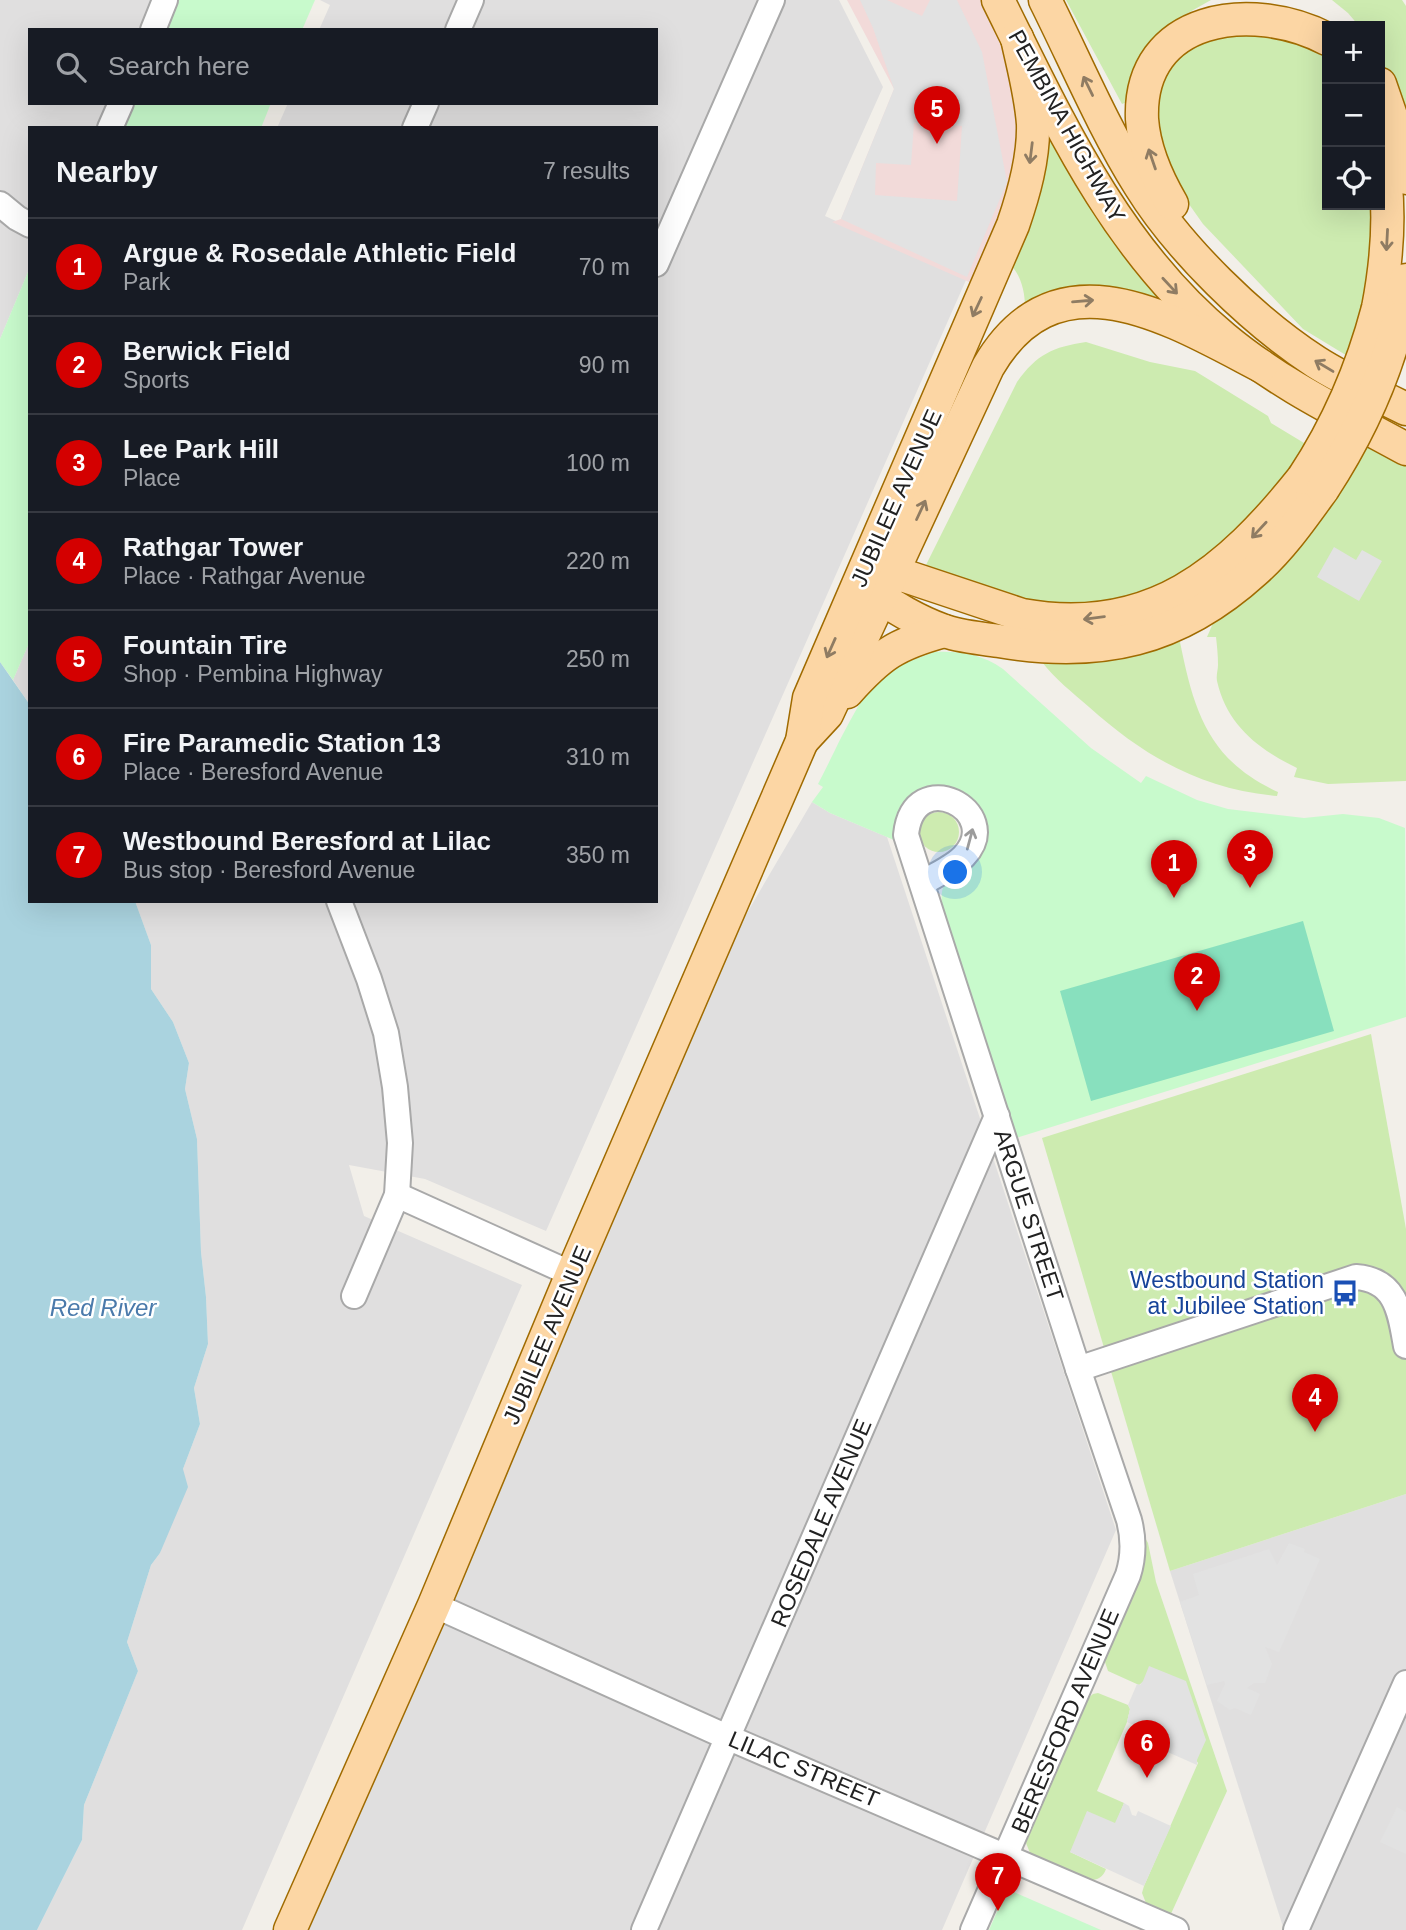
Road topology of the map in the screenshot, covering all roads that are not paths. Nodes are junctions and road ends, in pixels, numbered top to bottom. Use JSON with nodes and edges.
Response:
{"nodes":[{"id":1,"x":165,"y":0,"type":"edge"},
{"id":2,"x":471,"y":0,"type":"edge"},
{"id":3,"x":772,"y":0,"type":"edge"},
{"id":4,"x":998,"y":0,"type":"edge"},
{"id":5,"x":1045,"y":0,"type":"edge"},
{"id":6,"x":1306,"y":0,"type":"edge"},
{"id":7,"x":1333,"y":21,"type":"edge"},
{"id":8,"x":154,"y":28,"type":"edge"},
{"id":9,"x":459,"y":28,"type":"edge"},
{"id":10,"x":1322,"y":35,"type":"edge"},
{"id":11,"x":1017,"y":38,"type":"junction"},
{"id":12,"x":1385,"y":98,"type":"edge"},
{"id":13,"x":120,"y":105,"type":"edge"},
{"id":14,"x":425,"y":105,"type":"edge"},
{"id":15,"x":111,"y":126,"type":"edge"},
{"id":16,"x":416,"y":126,"type":"edge"},
{"id":17,"x":1406,"y":178,"type":"edge"},
{"id":18,"x":1385,"y":180,"type":"edge"},
{"id":19,"x":0,"y":204,"type":"edge"},
{"id":20,"x":28,"y":224,"type":"edge"},
{"id":21,"x":658,"y":259,"type":"edge"},
{"id":22,"x":1406,"y":280,"type":"edge"},
{"id":23,"x":1239,"y":300,"type":"junction"},
{"id":24,"x":1389,"y":313,"type":"junction"},
{"id":25,"x":1261,"y":366,"type":"junction"},
{"id":26,"x":1406,"y":409,"type":"edge"},
{"id":27,"x":1406,"y":449,"type":"edge"},
{"id":28,"x":1313,"y":483,"type":"junction"},
{"id":29,"x":874,"y":580,"type":"junction"},
{"id":30,"x":944,"y":631,"type":"junction"},
{"id":31,"x":827,"y":714,"type":"junction"},
{"id":32,"x":802,"y":740,"type":"junction"},
{"id":33,"x":923,"y":883,"type":"dead end"},
{"id":34,"x":340,"y":903,"type":"edge"},
{"id":35,"x":997,"y":1116,"type":"junction"},
{"id":36,"x":397,"y":1195,"type":"junction"},
{"id":37,"x":572,"y":1274,"type":"junction"},
{"id":38,"x":354,"y":1296,"type":"dead end"},
{"id":39,"x":1406,"y":1346,"type":"edge"},
{"id":40,"x":1078,"y":1369,"type":"junction"},
{"id":41,"x":1133,"y":1548,"type":"joint"},
{"id":42,"x":434,"y":1605,"type":"junction"},
{"id":43,"x":1406,"y":1683,"type":"edge"},
{"id":44,"x":727,"y":1737,"type":"junction"},
{"id":45,"x":1006,"y":1856,"type":"junction"},
{"id":46,"x":290,"y":1930,"type":"edge"},
{"id":47,"x":644,"y":1930,"type":"edge"},
{"id":48,"x":973,"y":1930,"type":"edge"},
{"id":49,"x":1176,"y":1930,"type":"edge"},
{"id":50,"x":1296,"y":1930,"type":"edge"}],
"edges":[{"from":1,"to":8,"type":"street"},
{"from":2,"to":9,"type":"street"},
{"from":3,"to":21,"type":"street"},
{"from":4,"to":11,"type":"main road","name":"PEMBINA HIGHWAY"},
{"from":23,"to":5,"type":"main road","name":"PEMBINA HIGHWAY","one_way":true},
{"from":6,"to":7,"type":"main road"},
{"from":23,"to":10,"type":"main road","one_way":true},
{"from":11,"to":25,"type":"main road","name":"PEMBINA HIGHWAY","one_way":true},
{"from":11,"to":29,"type":"main road","name":"JUBILEE AVENUE","one_way":true},
{"from":12,"to":17,"type":"main road"},
{"from":13,"to":15,"type":"street"},
{"from":14,"to":16,"type":"street"},
{"from":18,"to":24,"type":"main road","one_way":true},
{"from":19,"to":20,"type":"street"},
{"from":22,"to":24,"type":"main road"},
{"from":26,"to":23,"type":"main road","name":"PEMBINA HIGHWAY","one_way":true},
{"from":24,"to":28,"type":"main road","bridge":true},
{"from":25,"to":27,"type":"main road","name":"PEMBINA HIGHWAY"},
{"from":29,"to":25,"type":"main road","name":"JUBILEE AVENUE","one_way":true},
{"from":28,"to":29,"type":"main road","one_way":true},
{"from":28,"to":30,"type":"main road"},
{"from":29,"to":30,"type":"main road"},
{"from":29,"to":31,"type":"main road","name":"JUBILEE AVENUE"},
{"from":29,"to":32,"type":"main road","name":"JUBILEE AVENUE","one_way":true},
{"from":30,"to":31,"type":"main road"},
{"from":31,"to":32,"type":"main road","name":"JUBILEE AVENUE"},
{"from":32,"to":37,"type":"main road","name":"JUBILEE AVENUE"},
{"from":33,"to":35,"type":"street","name":"ARGUE STREET"},
{"from":34,"to":36,"type":"street"},
{"from":35,"to":40,"type":"street","name":"ARGUE STREET"},
{"from":35,"to":44,"type":"street","name":"ROSEDALE AVENUE"},
{"from":36,"to":37,"type":"street"},
{"from":36,"to":38,"type":"street"},
{"from":37,"to":42,"type":"main road","name":"JUBILEE AVENUE"},
{"from":39,"to":40,"type":"street"},
{"from":40,"to":41,"type":"street","name":"ARGUE STREET"},
{"from":41,"to":45,"type":"street","name":"BERESFORD AVENUE"},
{"from":42,"to":44,"type":"street","name":"LILAC STREET"},
{"from":42,"to":46,"type":"main road","name":"JUBILEE AVENUE"},
{"from":43,"to":50,"type":"street"},
{"from":44,"to":45,"type":"street","name":"LILAC STREET"},
{"from":44,"to":47,"type":"street","name":"ROSEDALE AVENUE"},
{"from":45,"to":48,"type":"street","name":"BERESFORD AVENUE"},
{"from":45,"to":49,"type":"street","name":"LILAC STREET"}]}
